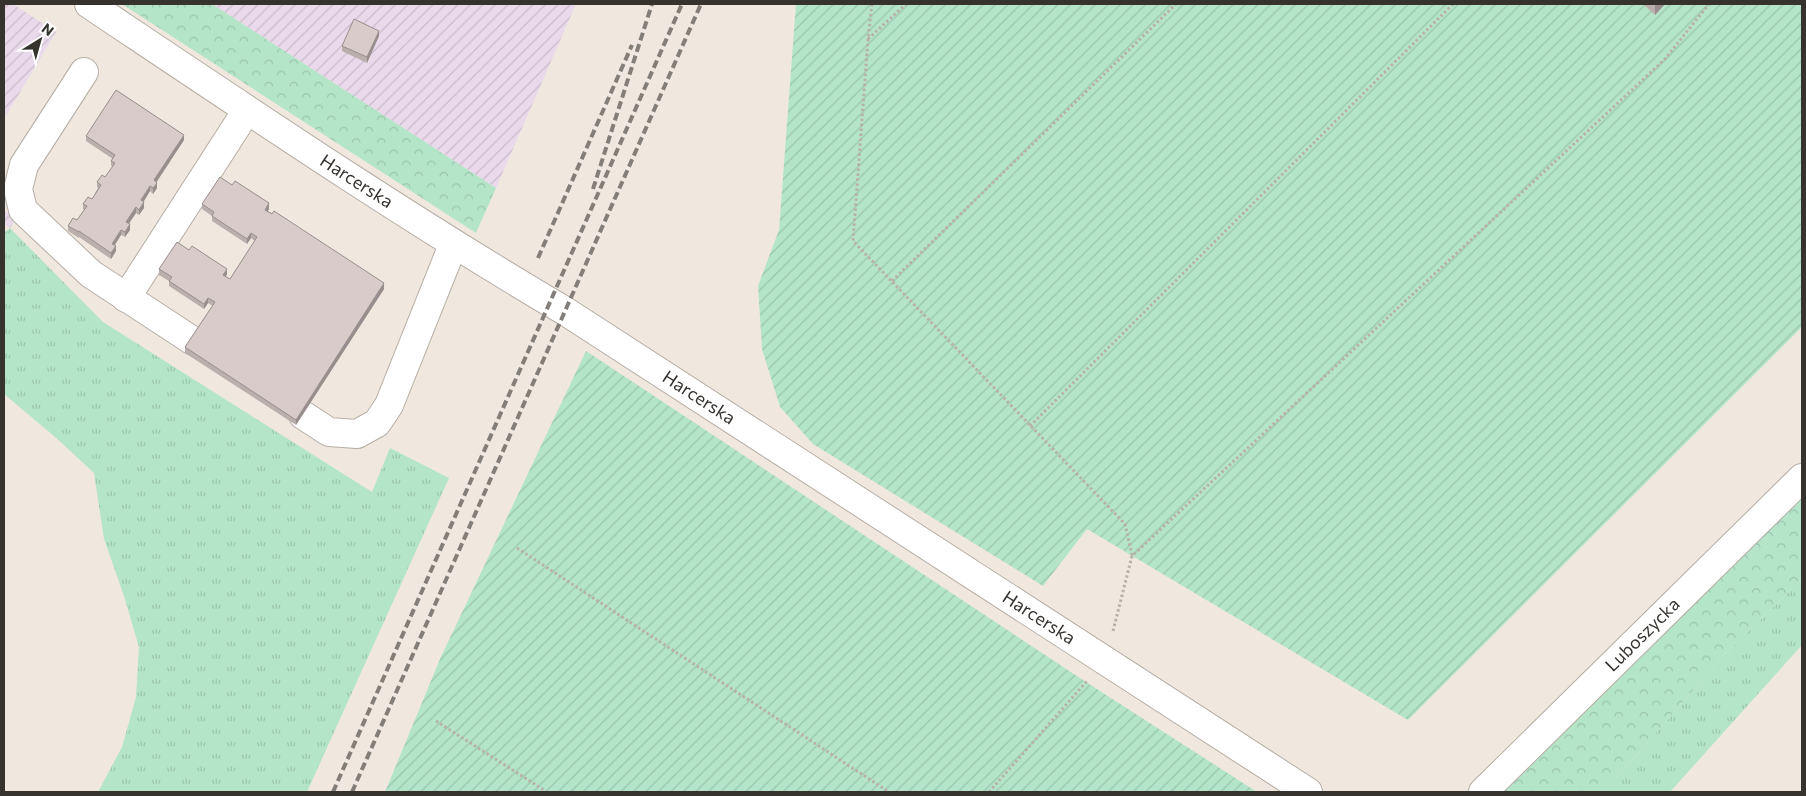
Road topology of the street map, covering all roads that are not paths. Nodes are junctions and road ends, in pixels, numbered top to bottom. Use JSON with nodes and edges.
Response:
{"nodes":[{"id":1,"x":89,"y":4,"type":"edge"},
{"id":2,"x":84,"y":72,"type":"dead end"},
{"id":3,"x":247,"y":110,"type":"junction"},
{"id":4,"x":453,"y":245,"type":"junction"},
{"id":5,"x":126,"y":298,"type":"junction"},
{"id":6,"x":193,"y":341,"type":"edge"},
{"id":7,"x":303,"y":414,"type":"edge"},
{"id":8,"x":1802,"y":478,"type":"edge"},
{"id":9,"x":1308,"y":792,"type":"edge"},
{"id":10,"x":1483,"y":792,"type":"edge"}],
"edges":[{"from":1,"to":3,"type":"street","name":"Harcerska"},
{"from":2,"to":5,"type":"street"},
{"from":3,"to":4,"type":"street","name":"Harcerska"},
{"from":3,"to":5,"type":"street"},
{"from":4,"to":7,"type":"street"},
{"from":4,"to":9,"type":"street","name":"Harcerska"},
{"from":5,"to":6,"type":"street"},
{"from":8,"to":10,"type":"street","name":"Luboszycka"}]}
